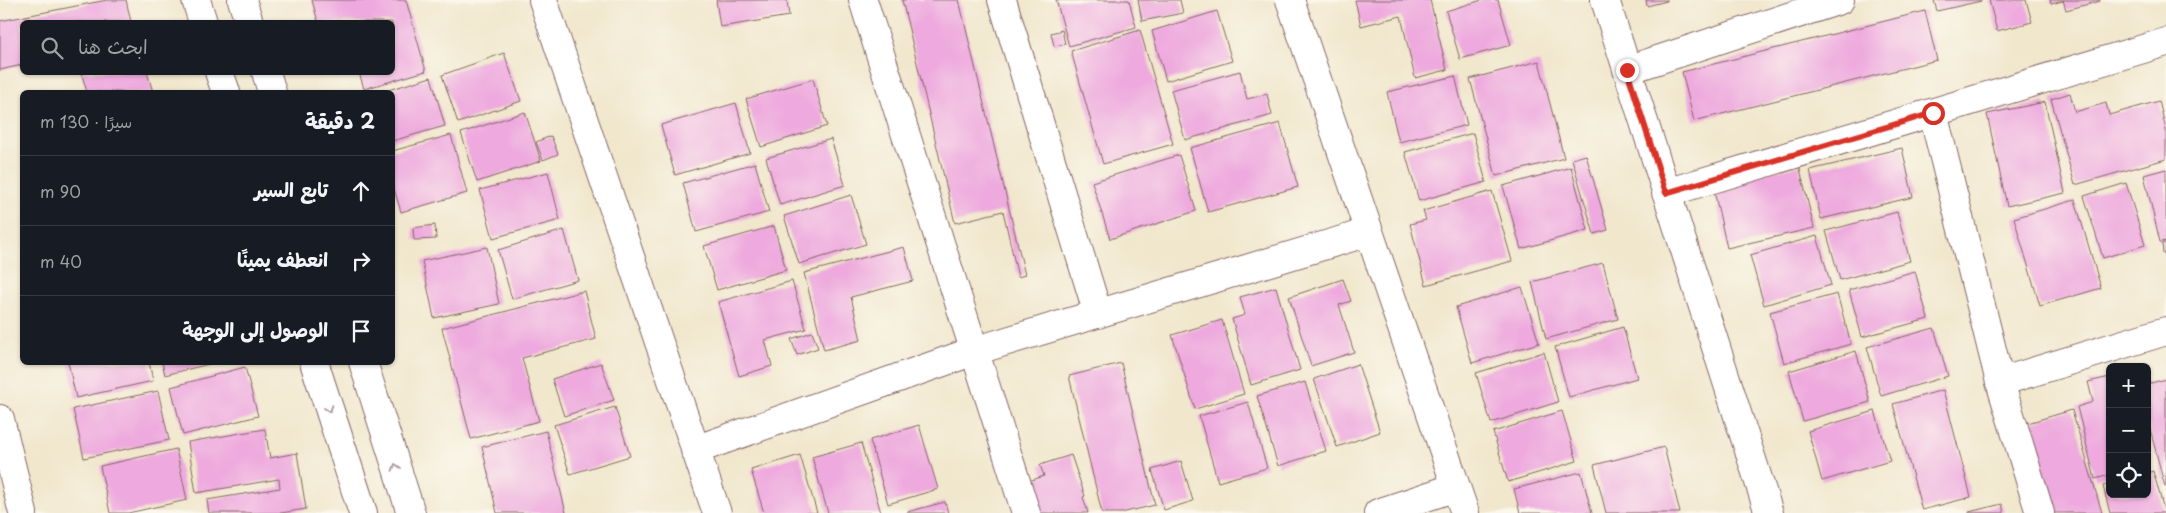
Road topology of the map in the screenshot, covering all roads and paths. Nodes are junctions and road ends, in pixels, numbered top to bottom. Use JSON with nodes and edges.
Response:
{"nodes":[{"id":1,"x":196,"y":0,"type":"edge"},
{"id":2,"x":242,"y":0,"type":"edge"},
{"id":3,"x":543,"y":0,"type":"edge"},
{"id":4,"x":863,"y":0,"type":"edge"},
{"id":5,"x":1002,"y":0,"type":"edge"},
{"id":6,"x":1290,"y":0,"type":"edge"},
{"id":7,"x":1604,"y":0,"type":"edge"},
{"id":8,"x":1840,"y":0,"type":"edge"},
{"id":9,"x":202,"y":20,"type":"edge"},
{"id":10,"x":248,"y":20,"type":"edge"},
{"id":11,"x":2166,"y":42,"type":"edge"},
{"id":12,"x":1627,"y":70,"type":"junction"},
{"id":13,"x":220,"y":75,"type":"edge"},
{"id":14,"x":267,"y":75,"type":"edge"},
{"id":15,"x":225,"y":90,"type":"edge"},
{"id":16,"x":271,"y":90,"type":"edge"},
{"id":17,"x":1933,"y":113,"type":"junction"},
{"id":18,"x":1666,"y":193,"type":"junction"},
{"id":19,"x":1369,"y":232,"type":"junction"},
{"id":20,"x":1098,"y":314,"type":"junction"},
{"id":21,"x":2166,"y":331,"type":"edge"},
{"id":22,"x":974,"y":351,"type":"junction"},
{"id":23,"x":315,"y":365,"type":"edge"},
{"id":24,"x":364,"y":365,"type":"edge"},
{"id":25,"x":2000,"y":382,"type":"junction"},
{"id":26,"x":0,"y":419,"type":"edge"},
{"id":27,"x":695,"y":450,"type":"junction"},
{"id":28,"x":1456,"y":487,"type":"junction"},
{"id":29,"x":23,"y":513,"type":"edge"},
{"id":30,"x":363,"y":513,"type":"edge"},
{"id":31,"x":411,"y":513,"type":"edge"},
{"id":32,"x":717,"y":513,"type":"edge"},
{"id":33,"x":1026,"y":513,"type":"edge"},
{"id":34,"x":1378,"y":513,"type":"edge"},
{"id":35,"x":1465,"y":513,"type":"edge"},
{"id":36,"x":1769,"y":513,"type":"edge"},
{"id":37,"x":2040,"y":513,"type":"edge"}],
"edges":[{"from":1,"to":9,"type":"street"},
{"from":2,"to":10,"type":"street"},
{"from":3,"to":27,"type":"street"},
{"from":4,"to":22,"type":"street"},
{"from":5,"to":20,"type":"street"},
{"from":6,"to":19,"type":"street"},
{"from":7,"to":12,"type":"street"},
{"from":8,"to":12,"type":"street"},
{"from":11,"to":17,"type":"street"},
{"from":12,"to":18,"type":"street"},
{"from":13,"to":15,"type":"street"},
{"from":14,"to":16,"type":"street"},
{"from":17,"to":18,"type":"street"},
{"from":17,"to":25,"type":"street"},
{"from":18,"to":36,"type":"street"},
{"from":19,"to":20,"type":"street"},
{"from":19,"to":28,"type":"street"},
{"from":20,"to":22,"type":"street"},
{"from":21,"to":25,"type":"street"},
{"from":22,"to":27,"type":"street"},
{"from":22,"to":33,"type":"street"},
{"from":23,"to":30,"type":"street","one_way":true},
{"from":31,"to":24,"type":"street","one_way":true},
{"from":25,"to":37,"type":"street"},
{"from":26,"to":29,"type":"street"},
{"from":27,"to":32,"type":"street"},
{"from":28,"to":34,"type":"street"},
{"from":28,"to":35,"type":"street"}]}
